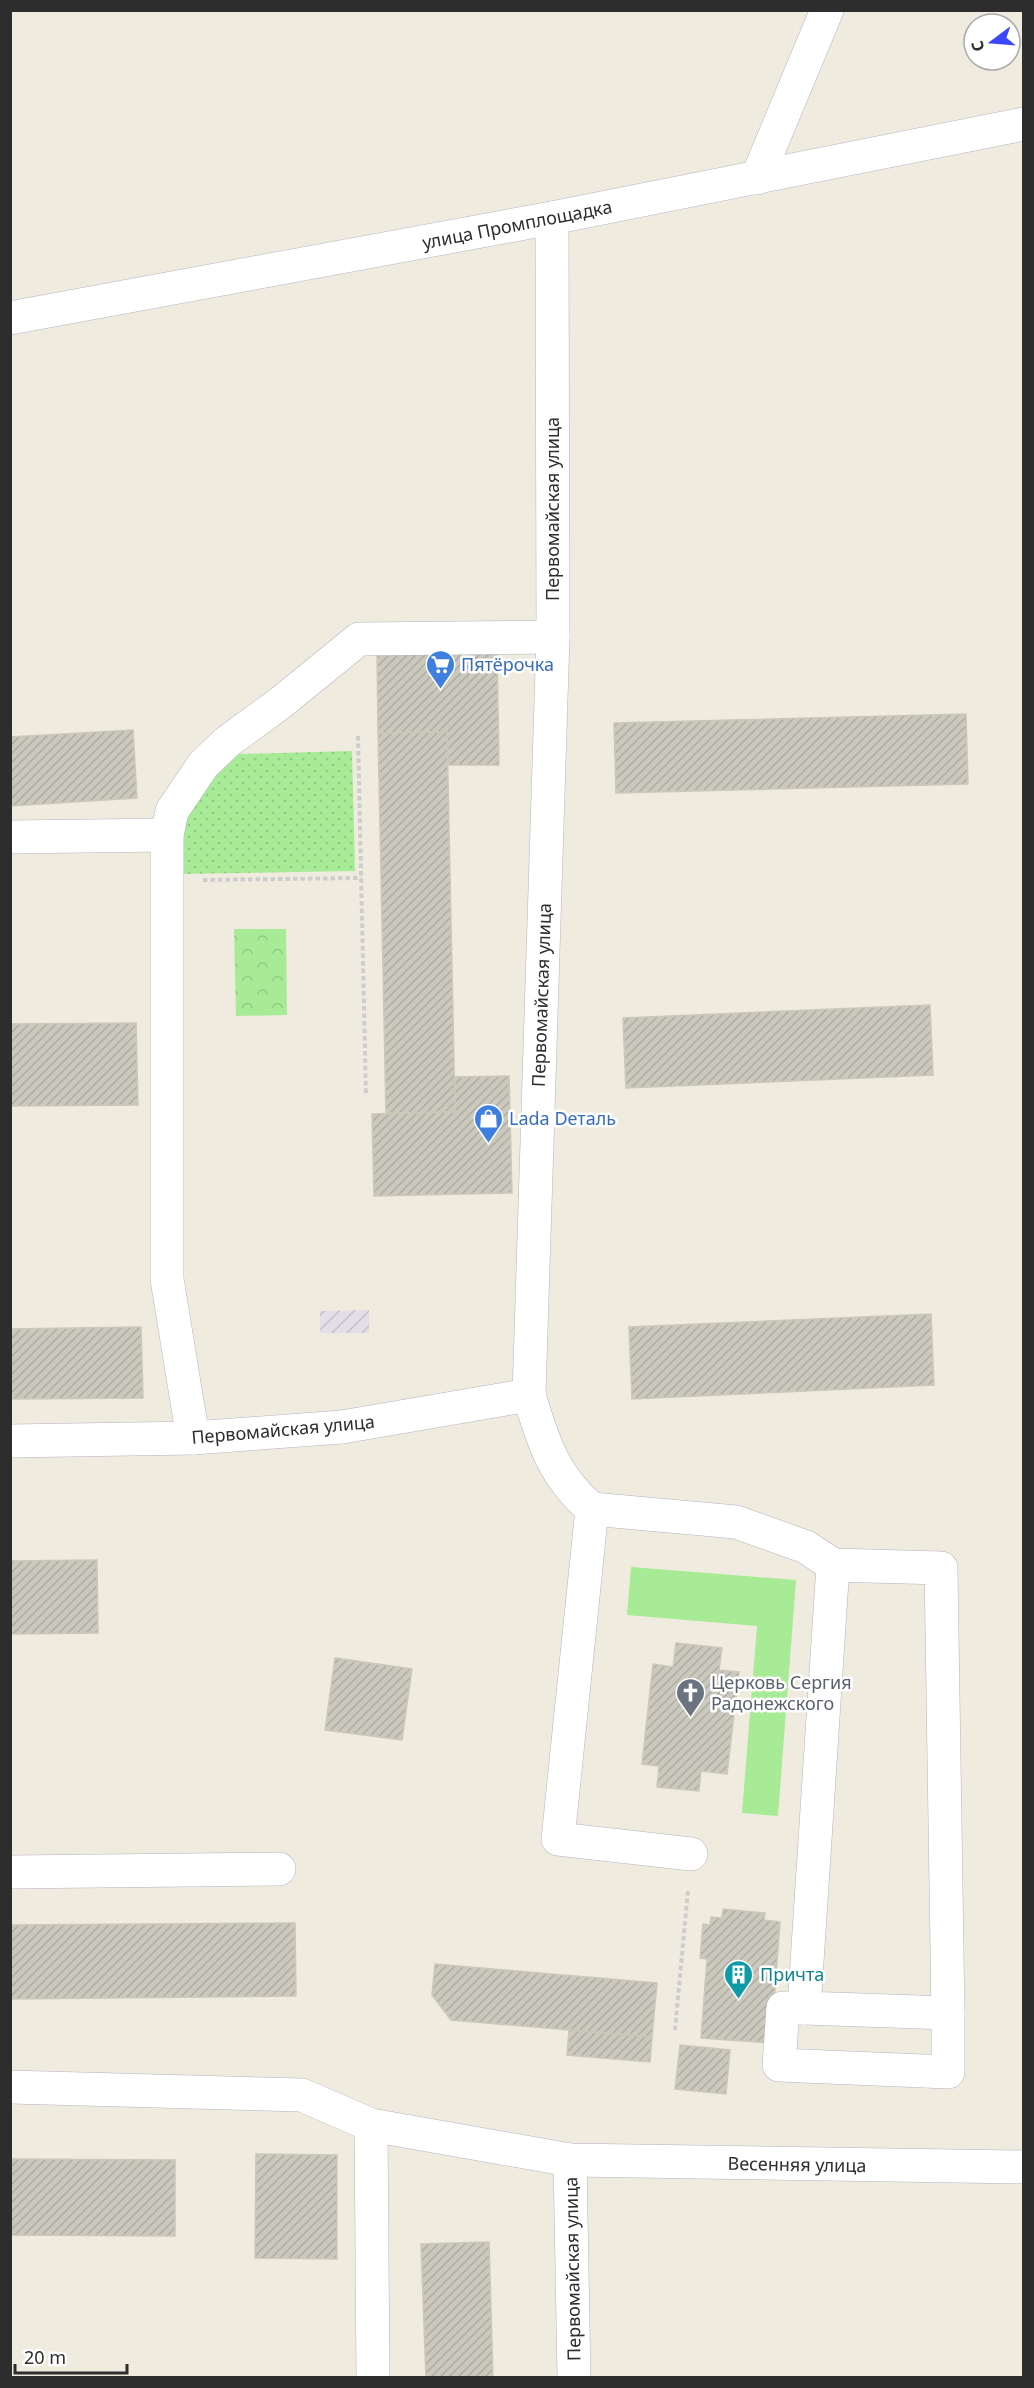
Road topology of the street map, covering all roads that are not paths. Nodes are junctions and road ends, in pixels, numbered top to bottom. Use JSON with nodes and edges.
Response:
{"nodes":[{"id":1,"x":827,"y":10,"type":"edge"},
{"id":2,"x":1023,"y":124,"type":"edge"},
{"id":3,"x":757,"y":178,"type":"junction"},
{"id":4,"x":552,"y":218,"type":"junction"},
{"id":5,"x":10,"y":318,"type":"edge"},
{"id":6,"x":553,"y":637,"type":"junction"},
{"id":7,"x":166,"y":835,"type":"junction"},
{"id":8,"x":10,"y":837,"type":"edge"},
{"id":9,"x":529,"y":1395,"type":"junction"},
{"id":10,"x":193,"y":1438,"type":"junction"},
{"id":11,"x":10,"y":1441,"type":"edge"},
{"id":12,"x":592,"y":1509,"type":"junction"},
{"id":13,"x":833,"y":1565,"type":"junction"},
{"id":14,"x":691,"y":1854,"type":"road end"},
{"id":15,"x":279,"y":1869,"type":"dead end"},
{"id":16,"x":10,"y":1872,"type":"edge"},
{"id":17,"x":804,"y":2008,"type":"junction"},
{"id":18,"x":948,"y":2013,"type":"junction"},
{"id":19,"x":10,"y":2087,"type":"edge"},
{"id":20,"x":371,"y":2125,"type":"junction"},
{"id":21,"x":570,"y":2160,"type":"junction"},
{"id":22,"x":1023,"y":2167,"type":"edge"},
{"id":23,"x":373,"y":2378,"type":"edge"},
{"id":24,"x":574,"y":2378,"type":"edge"}],
"edges":[{"from":1,"to":3,"type":"street"},
{"from":2,"to":3,"type":"street","name":"улица Промплощадка"},
{"from":3,"to":4,"type":"street","name":"улица Промплощадка"},
{"from":4,"to":5,"type":"street","name":"улица Промплощадка"},
{"from":4,"to":6,"type":"street","name":"Первомайская улица"},
{"from":6,"to":7,"type":"street"},
{"from":6,"to":9,"type":"street","name":"Первомайская улица"},
{"from":7,"to":8,"type":"street"},
{"from":7,"to":10,"type":"street"},
{"from":9,"to":10,"type":"street","name":"Первомайская улица"},
{"from":9,"to":12,"type":"street"},
{"from":10,"to":11,"type":"street","name":"Первомайская улица"},
{"from":12,"to":13,"type":"street"},
{"from":12,"to":14,"type":"street"},
{"from":13,"to":17,"type":"street"},
{"from":13,"to":18,"type":"street"},
{"from":15,"to":16,"type":"street"},
{"from":17,"to":18,"type":"street"},
{"from":17,"to":18,"type":"street"},
{"from":19,"to":20,"type":"street","name":"Весенняя улица"},
{"from":20,"to":21,"type":"street","name":"Весенняя улица"},
{"from":20,"to":23,"type":"street"},
{"from":21,"to":22,"type":"street","name":"Весенняя улица"},
{"from":21,"to":24,"type":"street","name":"Первомайская улица"}]}
